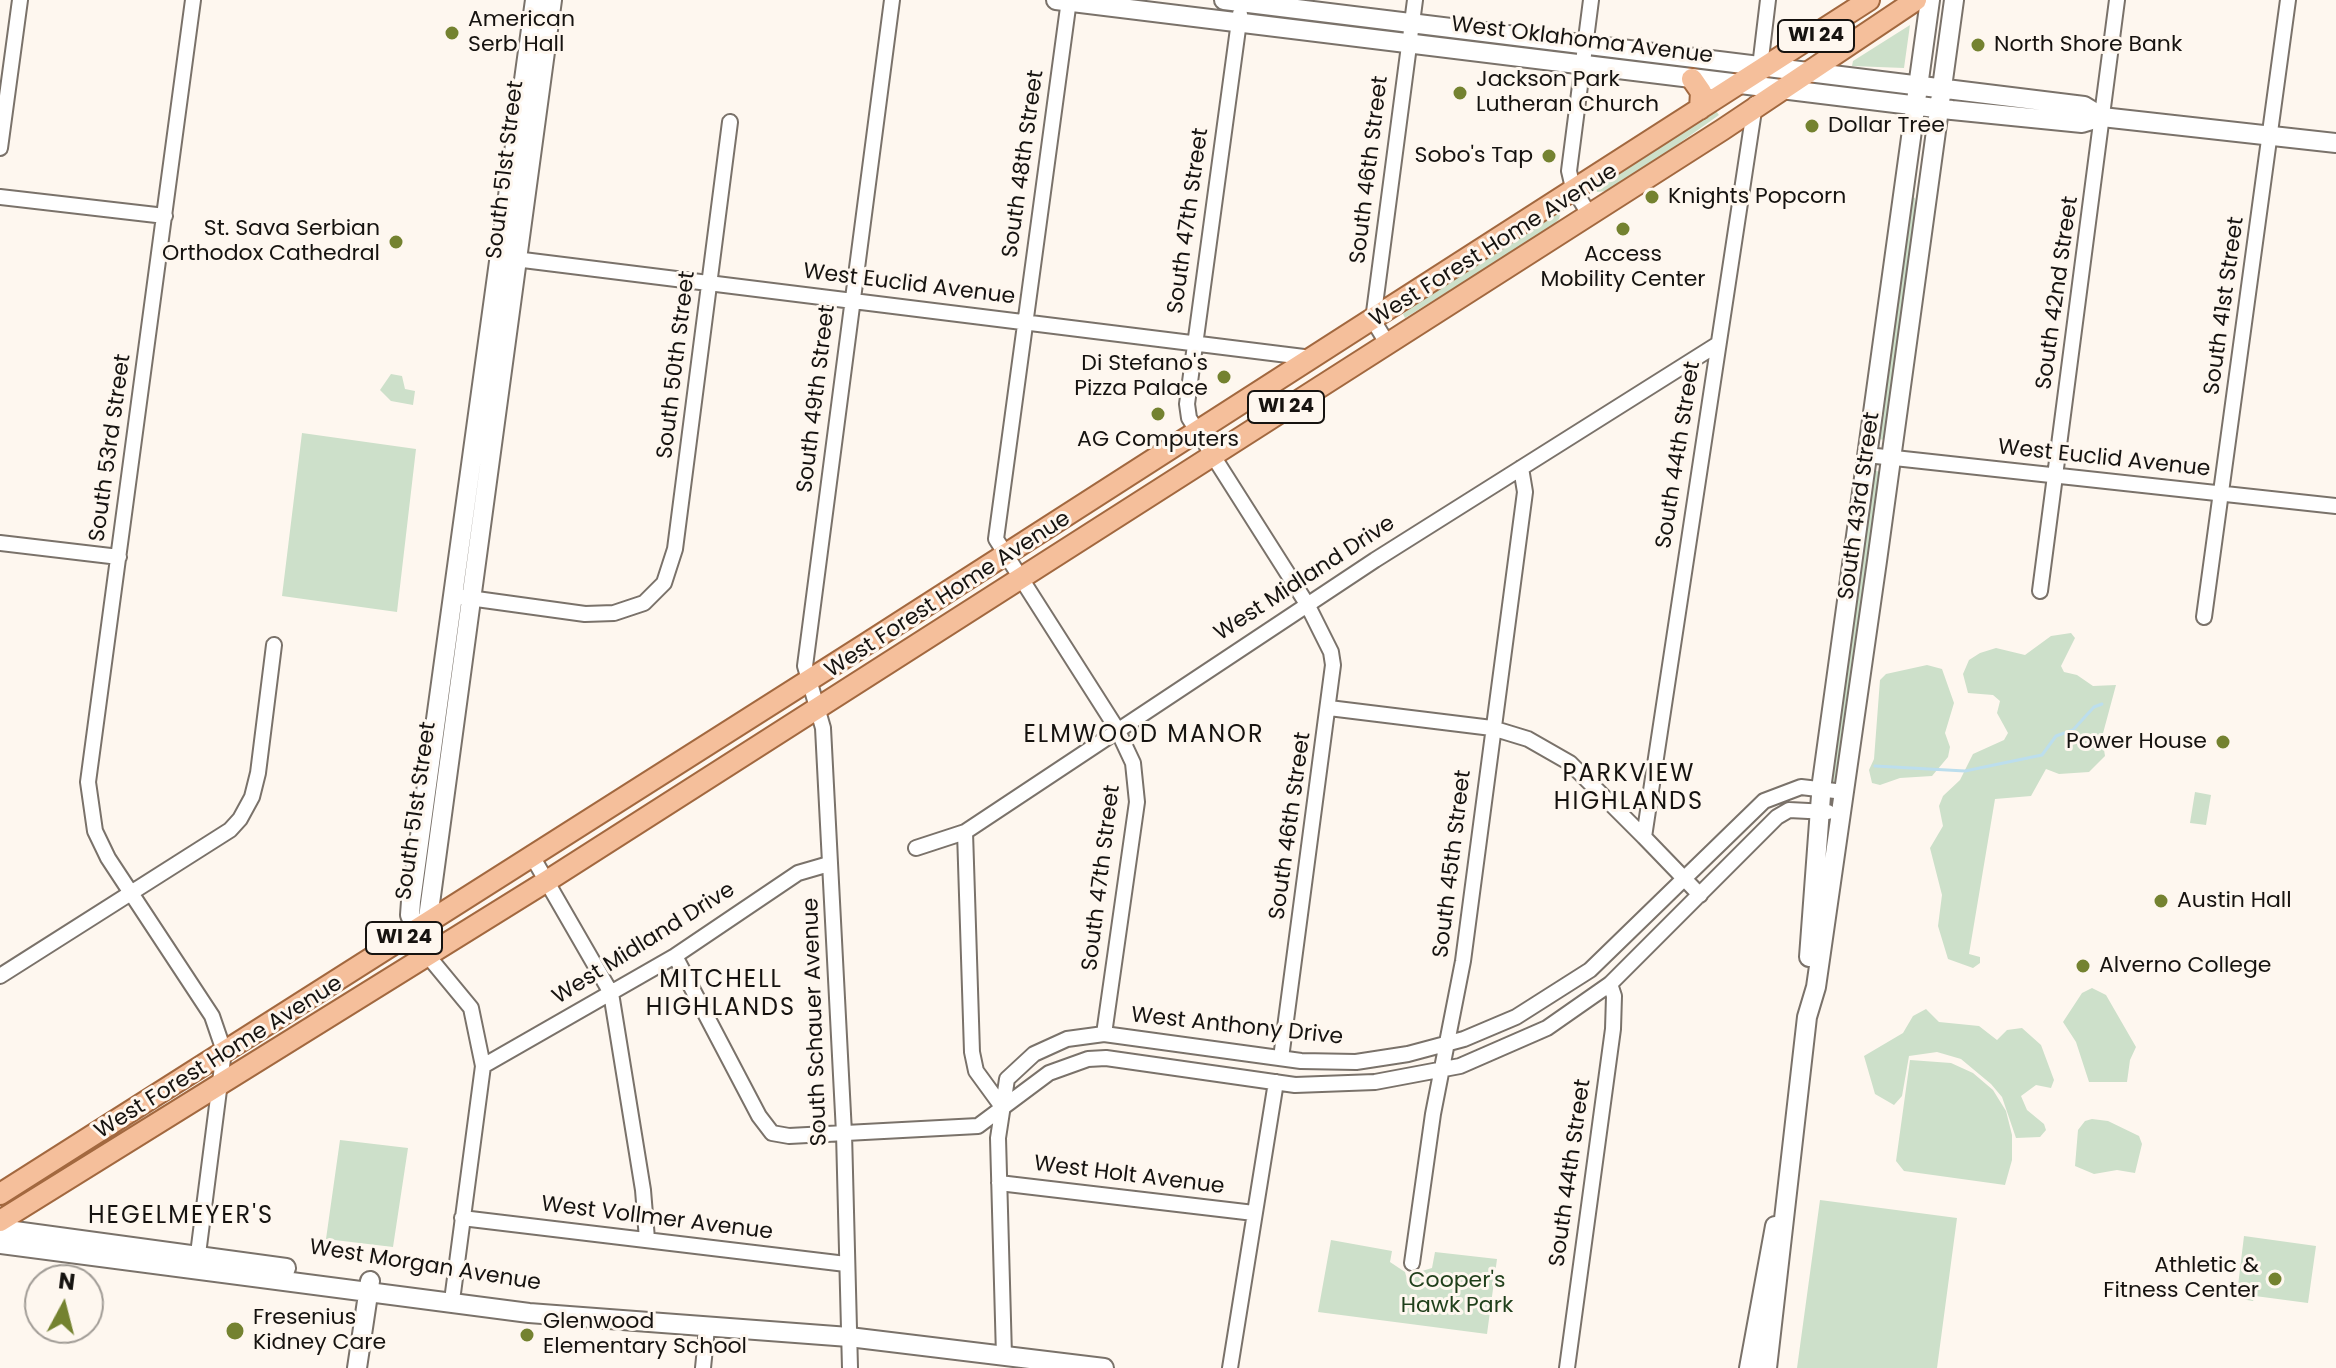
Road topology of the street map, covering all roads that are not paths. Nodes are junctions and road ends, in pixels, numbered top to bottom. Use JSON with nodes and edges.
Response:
{"nodes":[{"id":1,"x":20,"y":0,"type":"edge"},
{"id":2,"x":193,"y":0,"type":"edge"},
{"id":3,"x":535,"y":0,"type":"edge"},
{"id":4,"x":552,"y":0,"type":"edge"},
{"id":5,"x":892,"y":0,"type":"edge"},
{"id":6,"x":1415,"y":0,"type":"edge"},
{"id":7,"x":1591,"y":0,"type":"edge"},
{"id":8,"x":1768,"y":0,"type":"edge"},
{"id":9,"x":1869,"y":0,"type":"edge"},
{"id":10,"x":1916,"y":0,"type":"edge"},
{"id":11,"x":1930,"y":0,"type":"edge"},
{"id":12,"x":1954,"y":0,"type":"edge"},
{"id":13,"x":2117,"y":0,"type":"edge"},
{"id":14,"x":2288,"y":0,"type":"edge"},
{"id":15,"x":1065,"y":1,"type":"edge"},
{"id":16,"x":1236,"y":1,"type":"edge"},
{"id":17,"x":1238,"y":23,"type":"junction"},
{"id":18,"x":1412,"y":24,"type":"junction"},
{"id":19,"x":1409,"y":45,"type":"junction"},
{"id":20,"x":1584,"y":45,"type":"junction"},
{"id":21,"x":1583,"y":66,"type":"junction"},
{"id":22,"x":1807,"y":74,"type":"junction"},
{"id":23,"x":1692,"y":79,"type":"junction"},
{"id":24,"x":1753,"y":79,"type":"junction"},
{"id":25,"x":1783,"y":89,"type":"junction"},
{"id":26,"x":1917,"y":96,"type":"junction"},
{"id":27,"x":1939,"y":99,"type":"junction"},
{"id":28,"x":1754,"y":107,"type":"junction"},
{"id":29,"x":1700,"y":109,"type":"junction"},
{"id":30,"x":2102,"y":117,"type":"junction"},
{"id":31,"x":730,"y":122,"type":"dead end"},
{"id":32,"x":2270,"y":136,"type":"junction"},
{"id":33,"x":2336,"y":143,"type":"edge"},
{"id":34,"x":0,"y":148,"type":"edge"},
{"id":35,"x":1573,"y":188,"type":"junction"},
{"id":36,"x":0,"y":197,"type":"edge"},
{"id":37,"x":1589,"y":214,"type":"junction"},
{"id":38,"x":165,"y":216,"type":"junction"},
{"id":39,"x":509,"y":259,"type":"junction"},
{"id":40,"x":709,"y":284,"type":"junction"},
{"id":41,"x":852,"y":300,"type":"junction"},
{"id":42,"x":1373,"y":320,"type":"junction"},
{"id":43,"x":1025,"y":321,"type":"junction"},
{"id":44,"x":1387,"y":343,"type":"junction"},
{"id":45,"x":1718,"y":344,"type":"junction"},
{"id":46,"x":1195,"y":345,"type":"junction"},
{"id":47,"x":1312,"y":358,"type":"junction"},
{"id":48,"x":1205,"y":443,"type":"junction"},
{"id":49,"x":1867,"y":455,"type":"junction"},
{"id":50,"x":1890,"y":457,"type":"junction"},
{"id":51,"x":1521,"y":468,"type":"junction"},
{"id":52,"x":2056,"y":477,"type":"junction"},
{"id":53,"x":2222,"y":494,"type":"junction"},
{"id":54,"x":2336,"y":506,"type":"edge"},
{"id":55,"x":0,"y":543,"type":"edge"},
{"id":56,"x":119,"y":557,"type":"junction"},
{"id":57,"x":1011,"y":567,"type":"junction"},
{"id":58,"x":2040,"y":591,"type":"dead end"},
{"id":59,"x":462,"y":597,"type":"junction"},
{"id":60,"x":1307,"y":604,"type":"junction"},
{"id":61,"x":2204,"y":617,"type":"dead end"},
{"id":62,"x":274,"y":645,"type":"dead end"},
{"id":63,"x":807,"y":681,"type":"junction"},
{"id":64,"x":817,"y":707,"type":"junction"},
{"id":65,"x":1329,"y":708,"type":"junction"},
{"id":66,"x":1492,"y":728,"type":"junction"},
{"id":67,"x":1117,"y":729,"type":"junction"},
{"id":68,"x":1822,"y":789,"type":"junction"},
{"id":69,"x":1844,"y":792,"type":"junction"},
{"id":70,"x":1820,"y":811,"type":"junction"},
{"id":71,"x":1840,"y":813,"type":"junction"},
{"id":72,"x":965,"y":832,"type":"junction"},
{"id":73,"x":1644,"y":837,"type":"junction"},
{"id":74,"x":916,"y":848,"type":"dead end"},
{"id":75,"x":532,"y":856,"type":"junction"},
{"id":76,"x":829,"y":864,"type":"junction"},
{"id":77,"x":1684,"y":877,"type":"junction"},
{"id":78,"x":547,"y":881,"type":"junction"},
{"id":79,"x":131,"y":892,"type":"junction"},
{"id":80,"x":1700,"y":895,"type":"junction"},
{"id":81,"x":421,"y":928,"type":"junction"},
{"id":82,"x":428,"y":956,"type":"junction"},
{"id":83,"x":675,"y":956,"type":"junction"},
{"id":84,"x":0,"y":976,"type":"edge"},
{"id":85,"x":1610,"y":984,"type":"junction"},
{"id":86,"x":611,"y":993,"type":"junction"},
{"id":87,"x":1807,"y":1017,"type":"junction"},
{"id":88,"x":1104,"y":1034,"type":"junction"},
{"id":89,"x":1447,"y":1044,"type":"junction"},
{"id":90,"x":224,"y":1051,"type":"junction"},
{"id":91,"x":1281,"y":1058,"type":"junction"},
{"id":92,"x":483,"y":1066,"type":"junction"},
{"id":93,"x":1442,"y":1071,"type":"junction"},
{"id":94,"x":1276,"y":1082,"type":"junction"},
{"id":95,"x":221,"y":1085,"type":"junction"},
{"id":96,"x":1003,"y":1108,"type":"junction"},
{"id":97,"x":844,"y":1133,"type":"junction"},
{"id":98,"x":1788,"y":1172,"type":"junction"},
{"id":99,"x":999,"y":1183,"type":"junction"},
{"id":100,"x":0,"y":1194,"type":"edge"},
{"id":101,"x":1254,"y":1213,"type":"junction"},
{"id":102,"x":462,"y":1218,"type":"junction"},
{"id":103,"x":0,"y":1221,"type":"edge"},
{"id":104,"x":0,"y":1229,"type":"edge"},
{"id":105,"x":647,"y":1239,"type":"junction"},
{"id":106,"x":0,"y":1244,"type":"edge"},
{"id":107,"x":199,"y":1262,"type":"junction"},
{"id":108,"x":1412,"y":1263,"type":"dead end"},
{"id":109,"x":846,"y":1264,"type":"junction"},
{"id":110,"x":369,"y":1286,"type":"junction"},
{"id":111,"x":453,"y":1293,"type":"junction"},
{"id":112,"x":557,"y":1313,"type":"junction"},
{"id":113,"x":707,"y":1328,"type":"junction"},
{"id":114,"x":849,"y":1337,"type":"junction"},
{"id":115,"x":1004,"y":1356,"type":"junction"},
{"id":116,"x":1044,"y":1364,"type":"edge"},
{"id":117,"x":357,"y":1368,"type":"edge"},
{"id":118,"x":703,"y":1368,"type":"edge"},
{"id":119,"x":850,"y":1368,"type":"edge"},
{"id":120,"x":1104,"y":1368,"type":"edge"},
{"id":121,"x":1230,"y":1368,"type":"edge"},
{"id":122,"x":1567,"y":1368,"type":"edge"},
{"id":123,"x":1749,"y":1368,"type":"edge"},
{"id":124,"x":1767,"y":1368,"type":"edge"}],
"edges":[{"from":1,"to":34,"type":"street"},
{"from":2,"to":38,"type":"street","name":"South 53rd Street"},
{"from":3,"to":39,"type":"main road","name":"South 51st Street"},
{"from":4,"to":39,"type":"main road","name":"South 51st Street"},
{"from":5,"to":41,"type":"street","name":"South 49th Street"},
{"from":6,"to":18,"type":"street","name":"South 46th Street"},
{"from":7,"to":20,"type":"street"},
{"from":8,"to":24,"type":"street","name":"South 44th Street"},
{"from":9,"to":24,"type":"main road","name":"West Forest Home Avenue","number":"WI 24"},
{"from":10,"to":22,"type":"main road","name":"West Forest Home Avenue","number":"WI 24"},
{"from":11,"to":26,"type":"main road","name":"South 43rd Street"},
{"from":12,"to":27,"type":"main road","name":"South 43rd Street"},
{"from":13,"to":30,"type":"street","name":"South 42nd Street"},
{"from":14,"to":32,"type":"street","name":"South 41st Street"},
{"from":15,"to":17,"type":"main road","name":"West Oklahoma Avenue"},
{"from":15,"to":43,"type":"street","name":"South 48th Street"},
{"from":16,"to":17,"type":"street","name":"South 47th Street"},
{"from":16,"to":18,"type":"main road","name":"West Oklahoma Avenue"},
{"from":17,"to":19,"type":"main road","name":"West Oklahoma Avenue"},
{"from":17,"to":46,"type":"street","name":"South 47th Street"},
{"from":18,"to":19,"type":"street","name":"South 46th Street"},
{"from":18,"to":20,"type":"main road","name":"West Oklahoma Avenue"},
{"from":19,"to":21,"type":"main road","name":"West Oklahoma Avenue"},
{"from":19,"to":42,"type":"street","name":"South 46th Street"},
{"from":20,"to":21,"type":"street"},
{"from":20,"to":24,"type":"main road","name":"West Oklahoma Avenue"},
{"from":21,"to":23,"type":"main road","name":"West Oklahoma Avenue"},
{"from":21,"to":35,"type":"street"},
{"from":22,"to":24,"type":"main road","name":"West Oklahoma Avenue"},
{"from":22,"to":25,"type":"main road","name":"West Forest Home Avenue","number":"WI 24"},
{"from":22,"to":26,"type":"main road","name":"West Oklahoma Avenue"},
{"from":23,"to":24,"type":"main road","name":"West Oklahoma Avenue"},
{"from":23,"to":29,"type":"main road"},
{"from":24,"to":25,"type":"main road","name":"West Oklahoma Avenue"},
{"from":24,"to":28,"type":"street","name":"South 44th Street"},
{"from":24,"to":29,"type":"main road","name":"West Forest Home Avenue","number":"WI 24"},
{"from":25,"to":26,"type":"main road","name":"West Oklahoma Avenue"},
{"from":25,"to":28,"type":"main road","name":"West Forest Home Avenue","number":"WI 24"},
{"from":26,"to":27,"type":"main road","name":"West Oklahoma Avenue"},
{"from":26,"to":49,"type":"main road","name":"South 43rd Street"},
{"from":27,"to":30,"type":"main road","name":"West Oklahoma Avenue"},
{"from":27,"to":50,"type":"main road","name":"South 43rd Street"},
{"from":28,"to":37,"type":"main road","name":"West Forest Home Avenue","number":"WI 24"},
{"from":28,"to":45,"type":"street","name":"South 44th Street"},
{"from":29,"to":35,"type":"main road","name":"West Forest Home Avenue","number":"WI 24"},
{"from":30,"to":32,"type":"main road","name":"West Oklahoma Avenue"},
{"from":30,"to":52,"type":"street","name":"South 42nd Street"},
{"from":31,"to":40,"type":"street","name":"South 50th Street"},
{"from":32,"to":33,"type":"main road","name":"West Oklahoma Avenue"},
{"from":32,"to":53,"type":"street","name":"South 41st Street"},
{"from":35,"to":37,"type":"street"},
{"from":35,"to":42,"type":"main road","name":"West Forest Home Avenue","number":"WI 24"},
{"from":36,"to":38,"type":"street"},
{"from":37,"to":44,"type":"main road","name":"West Forest Home Avenue","number":"WI 24"},
{"from":38,"to":56,"type":"street","name":"South 53rd Street"},
{"from":39,"to":40,"type":"street","name":"West Euclid Avenue"},
{"from":39,"to":59,"type":"main road","name":"South 51st Street"},
{"from":40,"to":41,"type":"street","name":"West Euclid Avenue"},
{"from":40,"to":59,"type":"street","name":"South 50th Street"},
{"from":41,"to":43,"type":"street","name":"West Euclid Avenue"},
{"from":41,"to":63,"type":"street","name":"South 49th Street"},
{"from":42,"to":44,"type":"street"},
{"from":42,"to":47,"type":"main road","name":"West Forest Home Avenue","number":"WI 24"},
{"from":43,"to":46,"type":"street","name":"West Euclid Avenue"},
{"from":43,"to":57,"type":"street","name":"South 48th Street"},
{"from":44,"to":48,"type":"main road","name":"West Forest Home Avenue","number":"WI 24"},
{"from":45,"to":51,"type":"street","name":"West Midland Drive"},
{"from":45,"to":73,"type":"street","name":"South 44th Street"},
{"from":46,"to":47,"type":"street","name":"West Euclid Avenue"},
{"from":46,"to":48,"type":"street","name":"South 47th Street"},
{"from":47,"to":48,"type":"main road","name":"West Forest Home Avenue","number":"WI 24"},
{"from":48,"to":57,"type":"main road","name":"West Forest Home Avenue","number":"WI 24"},
{"from":48,"to":60,"type":"street","name":"South 47th Street"},
{"from":49,"to":50,"type":"street","name":"West Euclid Avenue"},
{"from":49,"to":68,"type":"main road","name":"South 43rd Street"},
{"from":50,"to":52,"type":"street","name":"West Euclid Avenue"},
{"from":50,"to":69,"type":"main road","name":"South 43rd Street"},
{"from":51,"to":60,"type":"street","name":"West Midland Drive"},
{"from":51,"to":66,"type":"street","name":"South 45th Street"},
{"from":52,"to":53,"type":"street","name":"West Euclid Avenue"},
{"from":52,"to":58,"type":"street","name":"South 42nd Street"},
{"from":53,"to":54,"type":"street","name":"West Euclid Avenue"},
{"from":53,"to":61,"type":"street","name":"South 41st Street"},
{"from":55,"to":56,"type":"street"},
{"from":56,"to":79,"type":"street","name":"South 53rd Street"},
{"from":57,"to":63,"type":"main road","name":"West Forest Home Avenue","number":"WI 24"},
{"from":57,"to":64,"type":"main road","name":"West Forest Home Avenue","number":"WI 24"},
{"from":57,"to":67,"type":"street","name":"South 47th Street"},
{"from":59,"to":81,"type":"main road","name":"South 51st Street"},
{"from":60,"to":65,"type":"street","name":"South 46th Street"},
{"from":60,"to":67,"type":"street","name":"West Midland Drive"},
{"from":62,"to":79,"type":"street"},
{"from":63,"to":64,"type":"street","name":"South 49th Street"},
{"from":63,"to":75,"type":"main road","name":"West Forest Home Avenue","number":"WI 24"},
{"from":64,"to":76,"type":"street","name":"South Schauer Avenue"},
{"from":64,"to":78,"type":"main road","name":"West Forest Home Avenue","number":"WI 24"},
{"from":65,"to":66,"type":"street"},
{"from":65,"to":91,"type":"street","name":"South 46th Street"},
{"from":66,"to":73,"type":"street"},
{"from":66,"to":89,"type":"street","name":"South 45th Street"},
{"from":67,"to":72,"type":"street","name":"West Midland Drive"},
{"from":67,"to":88,"type":"street","name":"South 47th Street"},
{"from":68,"to":69,"type":"street","name":"West Anthony Drive"},
{"from":68,"to":70,"type":"main road","name":"South 43rd Street"},
{"from":68,"to":77,"type":"street","name":"West Anthony Drive"},
{"from":69,"to":71,"type":"main road","name":"South 43rd Street"},
{"from":70,"to":71,"type":"street","name":"West Anthony Drive"},
{"from":70,"to":80,"type":"street","name":"West Anthony Drive"},
{"from":70,"to":87,"type":"main road","name":"South 43rd Street"},
{"from":71,"to":87,"type":"main road","name":"South 43rd Street"},
{"from":72,"to":74,"type":"street","name":"West Midland Drive"},
{"from":72,"to":96,"type":"street"},
{"from":73,"to":77,"type":"street"},
{"from":75,"to":78,"type":"street"},
{"from":75,"to":81,"type":"main road","name":"West Forest Home Avenue","number":"WI 24"},
{"from":76,"to":83,"type":"street","name":"West Midland Drive"},
{"from":76,"to":97,"type":"street","name":"South Schauer Avenue"},
{"from":77,"to":80,"type":"street"},
{"from":77,"to":89,"type":"street","name":"West Anthony Drive"},
{"from":78,"to":82,"type":"main road","name":"West Forest Home Avenue","number":"WI 24"},
{"from":78,"to":86,"type":"street"},
{"from":79,"to":84,"type":"street"},
{"from":79,"to":90,"type":"street","name":"South 53rd Street"},
{"from":80,"to":85,"type":"street","name":"West Anthony Drive"},
{"from":81,"to":82,"type":"main road","name":"South 51st Street"},
{"from":81,"to":90,"type":"main road","name":"West Forest Home Avenue","number":"WI 24"},
{"from":82,"to":92,"type":"street"},
{"from":82,"to":95,"type":"main road","name":"West Forest Home Avenue","number":"WI 24"},
{"from":83,"to":86,"type":"street","name":"West Midland Drive"},
{"from":83,"to":97,"type":"street","name":"West Anthony Drive"},
{"from":85,"to":93,"type":"street","name":"West Anthony Drive"},
{"from":85,"to":122,"type":"street","name":"South 44th Street"},
{"from":86,"to":92,"type":"street","name":"West Midland Drive"},
{"from":86,"to":105,"type":"street"},
{"from":87,"to":98,"type":"main road","name":"South 43rd Street"},
{"from":88,"to":91,"type":"street","name":"West Anthony Drive"},
{"from":88,"to":96,"type":"street","name":"West Anthony Drive"},
{"from":89,"to":91,"type":"street","name":"West Anthony Drive"},
{"from":89,"to":93,"type":"street","name":"South 45th Street"},
{"from":90,"to":95,"type":"street"},
{"from":90,"to":100,"type":"main road","name":"West Forest Home Avenue","number":"WI 24"},
{"from":92,"to":102,"type":"street"},
{"from":93,"to":94,"type":"street","name":"West Anthony Drive"},
{"from":93,"to":108,"type":"street","name":"South 45th Street"},
{"from":94,"to":96,"type":"street","name":"West Anthony Drive"},
{"from":94,"to":101,"type":"street"},
{"from":95,"to":103,"type":"main road","name":"West Forest Home Avenue","number":"WI 24"},
{"from":95,"to":107,"type":"street"},
{"from":96,"to":97,"type":"street","name":"West Anthony Drive"},
{"from":96,"to":99,"type":"street"},
{"from":97,"to":109,"type":"street","name":"South Schauer Avenue"},
{"from":98,"to":123,"type":"main road","name":"South 43rd Street"},
{"from":98,"to":124,"type":"main road","name":"South 43rd Street"},
{"from":99,"to":101,"type":"street","name":"West Holt Avenue"},
{"from":99,"to":115,"type":"street"},
{"from":101,"to":121,"type":"street"},
{"from":102,"to":105,"type":"street","name":"West Vollmer Avenue"},
{"from":102,"to":111,"type":"street"},
{"from":104,"to":107,"type":"main road","name":"West Morgan Avenue"},
{"from":105,"to":109,"type":"street","name":"West Vollmer Avenue"},
{"from":106,"to":107,"type":"main road","name":"West Morgan Avenue"},
{"from":107,"to":110,"type":"main road","name":"West Morgan Avenue"},
{"from":109,"to":114,"type":"street","name":"South Schauer Avenue"},
{"from":110,"to":111,"type":"main road","name":"West Morgan Avenue"},
{"from":110,"to":112,"type":"main road","name":"West Morgan Avenue"},
{"from":110,"to":117,"type":"main road"},
{"from":111,"to":112,"type":"main road","name":"West Morgan Avenue"},
{"from":112,"to":113,"type":"main road","name":"West Morgan Avenue"},
{"from":113,"to":114,"type":"main road","name":"West Morgan Avenue"},
{"from":113,"to":118,"type":"street"},
{"from":114,"to":115,"type":"main road","name":"West Morgan Avenue"},
{"from":114,"to":119,"type":"street"},
{"from":115,"to":116,"type":"main road","name":"West Morgan Avenue"},
{"from":116,"to":120,"type":"main road","name":"West Morgan Avenue"}]}
